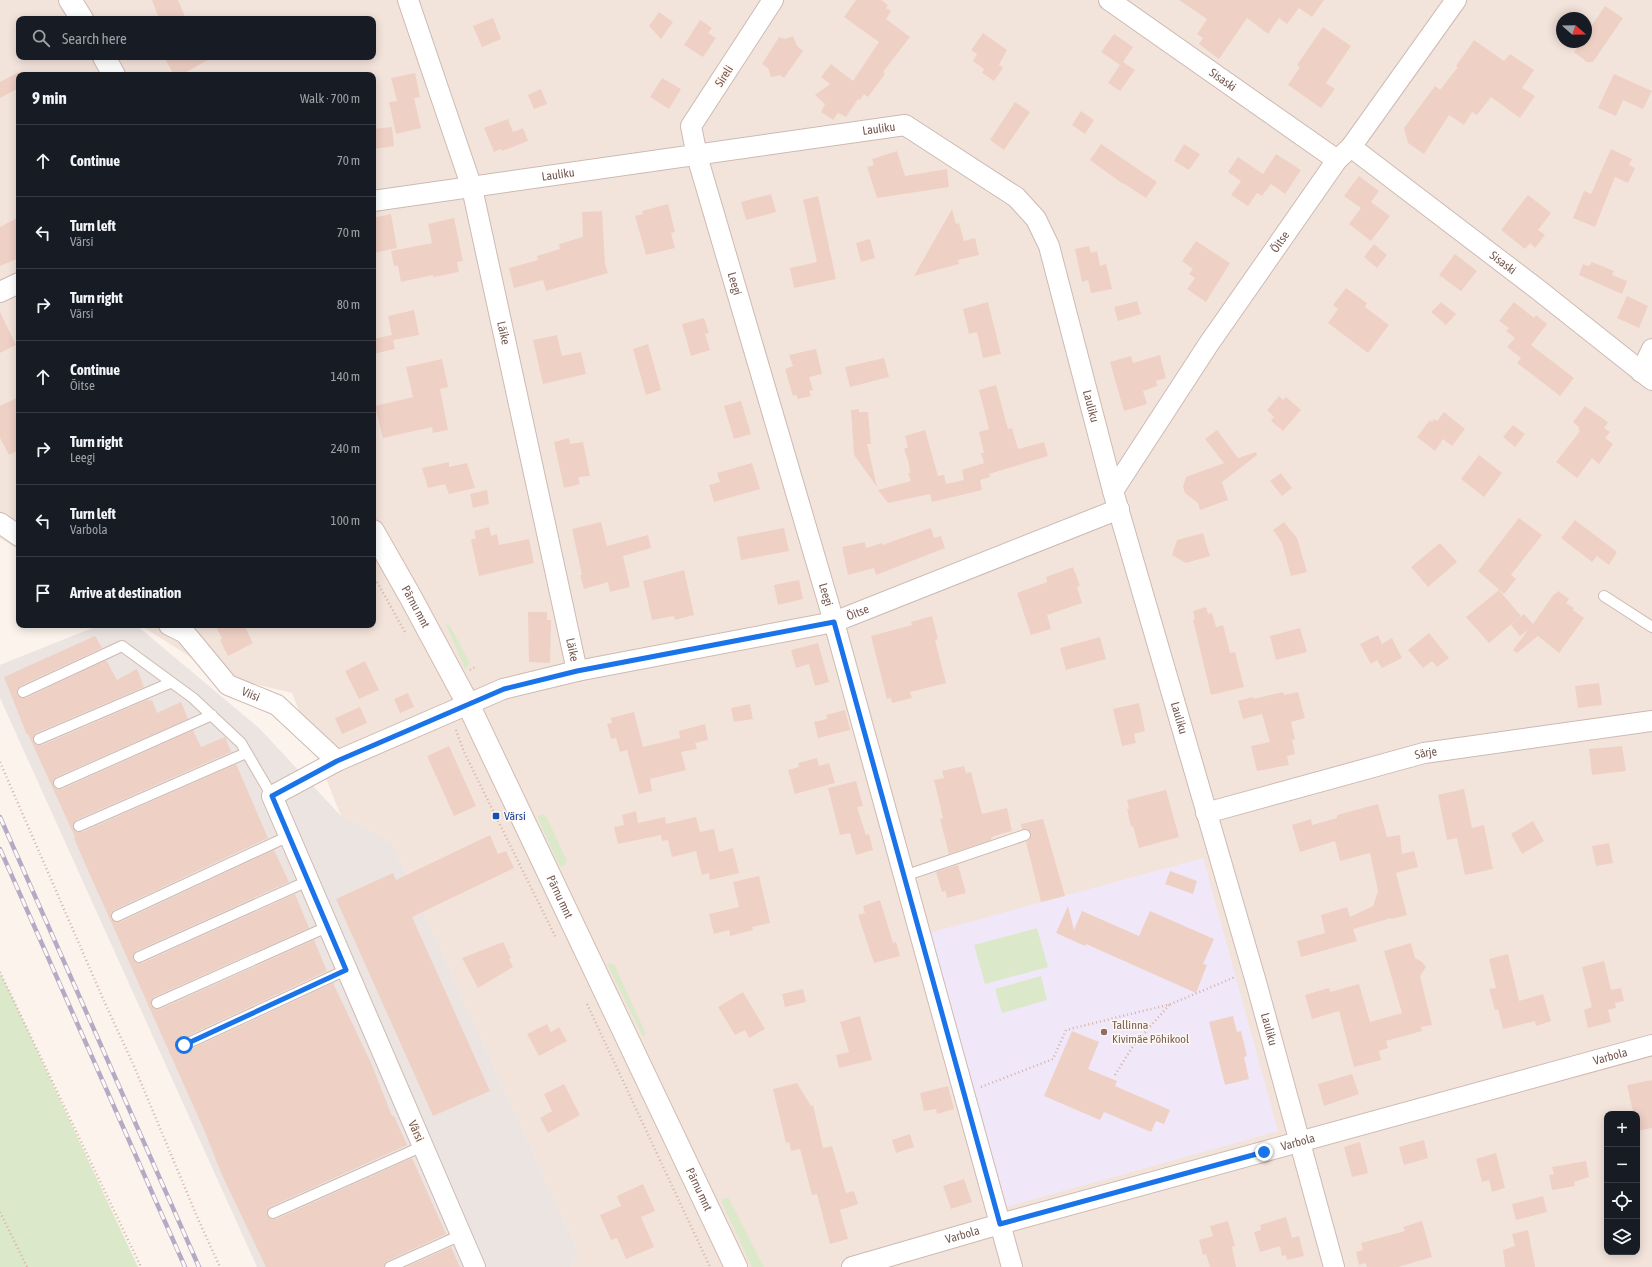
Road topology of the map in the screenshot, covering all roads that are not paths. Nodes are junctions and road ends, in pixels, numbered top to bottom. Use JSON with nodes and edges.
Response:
{"nodes":[{"id":1,"x":70,"y":0,"type":"edge"},
{"id":2,"x":408,"y":0,"type":"edge"},
{"id":3,"x":773,"y":0,"type":"edge"},
{"id":4,"x":1456,"y":0,"type":"edge"},
{"id":5,"x":1122,"y":4,"type":"edge"},
{"id":6,"x":80,"y":16,"type":"edge"},
{"id":7,"x":106,"y":60,"type":"edge"},
{"id":8,"x":112,"y":72,"type":"edge"},
{"id":9,"x":1344,"y":154,"type":"junction"},
{"id":10,"x":697,"y":156,"type":"junction"},
{"id":11,"x":472,"y":188,"type":"junction"},
{"id":12,"x":376,"y":201,"type":"edge"},
{"id":13,"x":16,"y":284,"type":"edge"},
{"id":14,"x":0,"y":292,"type":"edge"},
{"id":15,"x":1652,"y":350,"type":"edge"},
{"id":16,"x":1647,"y":376,"type":"edge"},
{"id":17,"x":1116,"y":500,"type":"junction"},
{"id":18,"x":0,"y":523,"type":"edge"},
{"id":19,"x":16,"y":534,"type":"edge"},
{"id":20,"x":376,"y":536,"type":"edge"},
{"id":21,"x":1604,"y":596,"type":"dead end"},
{"id":22,"x":834,"y":622,"type":"junction"},
{"id":23,"x":1652,"y":627,"type":"edge"},
{"id":24,"x":175,"y":628,"type":"edge"},
{"id":25,"x":577,"y":671,"type":"junction"},
{"id":26,"x":170,"y":683,"type":"junction"},
{"id":27,"x":23,"y":692,"type":"dead end"},
{"id":28,"x":458,"y":708,"type":"junction"},
{"id":29,"x":212,"y":716,"type":"junction"},
{"id":30,"x":1652,"y":722,"type":"edge"},
{"id":31,"x":39,"y":739,"type":"dead end"},
{"id":32,"x":246,"y":753,"type":"junction"},
{"id":33,"x":337,"y":761,"type":"junction"},
{"id":34,"x":59,"y":783,"type":"dead end"},
{"id":35,"x":272,"y":796,"type":"junction"},
{"id":36,"x":1206,"y":813,"type":"junction"},
{"id":37,"x":79,"y":826,"type":"dead end"},
{"id":38,"x":289,"y":836,"type":"junction"},
{"id":39,"x":1025,"y":836,"type":"dead end"},
{"id":40,"x":904,"y":876,"type":"junction"},
{"id":41,"x":308,"y":881,"type":"junction"},
{"id":42,"x":117,"y":916,"type":"dead end"},
{"id":43,"x":327,"y":927,"type":"junction"},
{"id":44,"x":139,"y":957,"type":"dead end"},
{"id":45,"x":346,"y":970,"type":"junction"},
{"id":46,"x":157,"y":1003,"type":"dead end"},
{"id":47,"x":184,"y":1045,"type":"dead end"},
{"id":48,"x":1652,"y":1045,"type":"edge"},
{"id":49,"x":1299,"y":1142,"type":"junction"},
{"id":50,"x":423,"y":1146,"type":"junction"},
{"id":51,"x":272,"y":1213,"type":"dead end"},
{"id":52,"x":1000,"y":1224,"type":"junction"},
{"id":53,"x":461,"y":1235,"type":"junction"},
{"id":54,"x":390,"y":1267,"type":"edge"},
{"id":55,"x":475,"y":1267,"type":"edge"},
{"id":56,"x":736,"y":1267,"type":"edge"},
{"id":57,"x":852,"y":1267,"type":"edge"},
{"id":58,"x":1012,"y":1267,"type":"edge"},
{"id":59,"x":1334,"y":1267,"type":"edge"}],
"edges":[{"from":1,"to":6,"type":"main road"},
{"from":2,"to":11,"type":"street","name":"Läike"},
{"from":3,"to":10,"type":"street","name":"Sireli"},
{"from":4,"to":9,"type":"street","name":"Õitse"},
{"from":5,"to":9,"type":"street","name":"Sisaski"},
{"from":7,"to":8,"type":"main road"},
{"from":9,"to":16,"type":"street","name":"Sisaski"},
{"from":9,"to":17,"type":"street","name":"Õitse"},
{"from":10,"to":11,"type":"street","name":"Lauliku"},
{"from":10,"to":17,"type":"street","name":"Lauliku"},
{"from":10,"to":22,"type":"street","name":"Leegi"},
{"from":11,"to":12,"type":"street","name":"Lauliku"},
{"from":11,"to":25,"type":"street","name":"Läike"},
{"from":13,"to":14,"type":"street"},
{"from":15,"to":16,"type":"street"},
{"from":17,"to":22,"type":"street","name":"Õitse"},
{"from":17,"to":36,"type":"street","name":"Lauliku"},
{"from":18,"to":19,"type":"street"},
{"from":20,"to":28,"type":"main road","name":"Pärnu mnt"},
{"from":21,"to":23,"type":"lane"},
{"from":22,"to":25,"type":"street","name":"Õitse"},
{"from":22,"to":40,"type":"street","name":"Leegi"},
{"from":24,"to":33,"type":"street","name":"Viisi"},
{"from":25,"to":28,"type":"street","name":"Õitse"},
{"from":26,"to":27,"type":"lane"},
{"from":26,"to":29,"type":"lane"},
{"from":26,"to":31,"type":"lane"},
{"from":28,"to":33,"type":"street"},
{"from":28,"to":56,"type":"main road","name":"Pärnu mnt"},
{"from":29,"to":32,"type":"lane"},
{"from":29,"to":34,"type":"lane"},
{"from":30,"to":36,"type":"street","name":"Särje"},
{"from":32,"to":35,"type":"lane"},
{"from":32,"to":37,"type":"lane"},
{"from":33,"to":35,"type":"street"},
{"from":35,"to":38,"type":"street","name":"Värsi"},
{"from":36,"to":49,"type":"street","name":"Lauliku"},
{"from":38,"to":41,"type":"street","name":"Värsi"},
{"from":38,"to":42,"type":"lane"},
{"from":39,"to":40,"type":"lane"},
{"from":40,"to":52,"type":"street","name":"Leegi"},
{"from":41,"to":43,"type":"street","name":"Värsi"},
{"from":41,"to":44,"type":"lane"},
{"from":43,"to":45,"type":"street","name":"Värsi"},
{"from":43,"to":46,"type":"lane"},
{"from":45,"to":47,"type":"lane"},
{"from":45,"to":50,"type":"street","name":"Värsi"},
{"from":48,"to":49,"type":"street","name":"Varbola"},
{"from":49,"to":52,"type":"street","name":"Varbola"},
{"from":49,"to":59,"type":"street","name":"Lauliku"},
{"from":50,"to":51,"type":"lane"},
{"from":50,"to":53,"type":"street","name":"Värsi"},
{"from":52,"to":57,"type":"street","name":"Varbola"},
{"from":52,"to":58,"type":"street","name":"Leegi"},
{"from":53,"to":54,"type":"lane"},
{"from":53,"to":55,"type":"street","name":"Värsi"}]}
